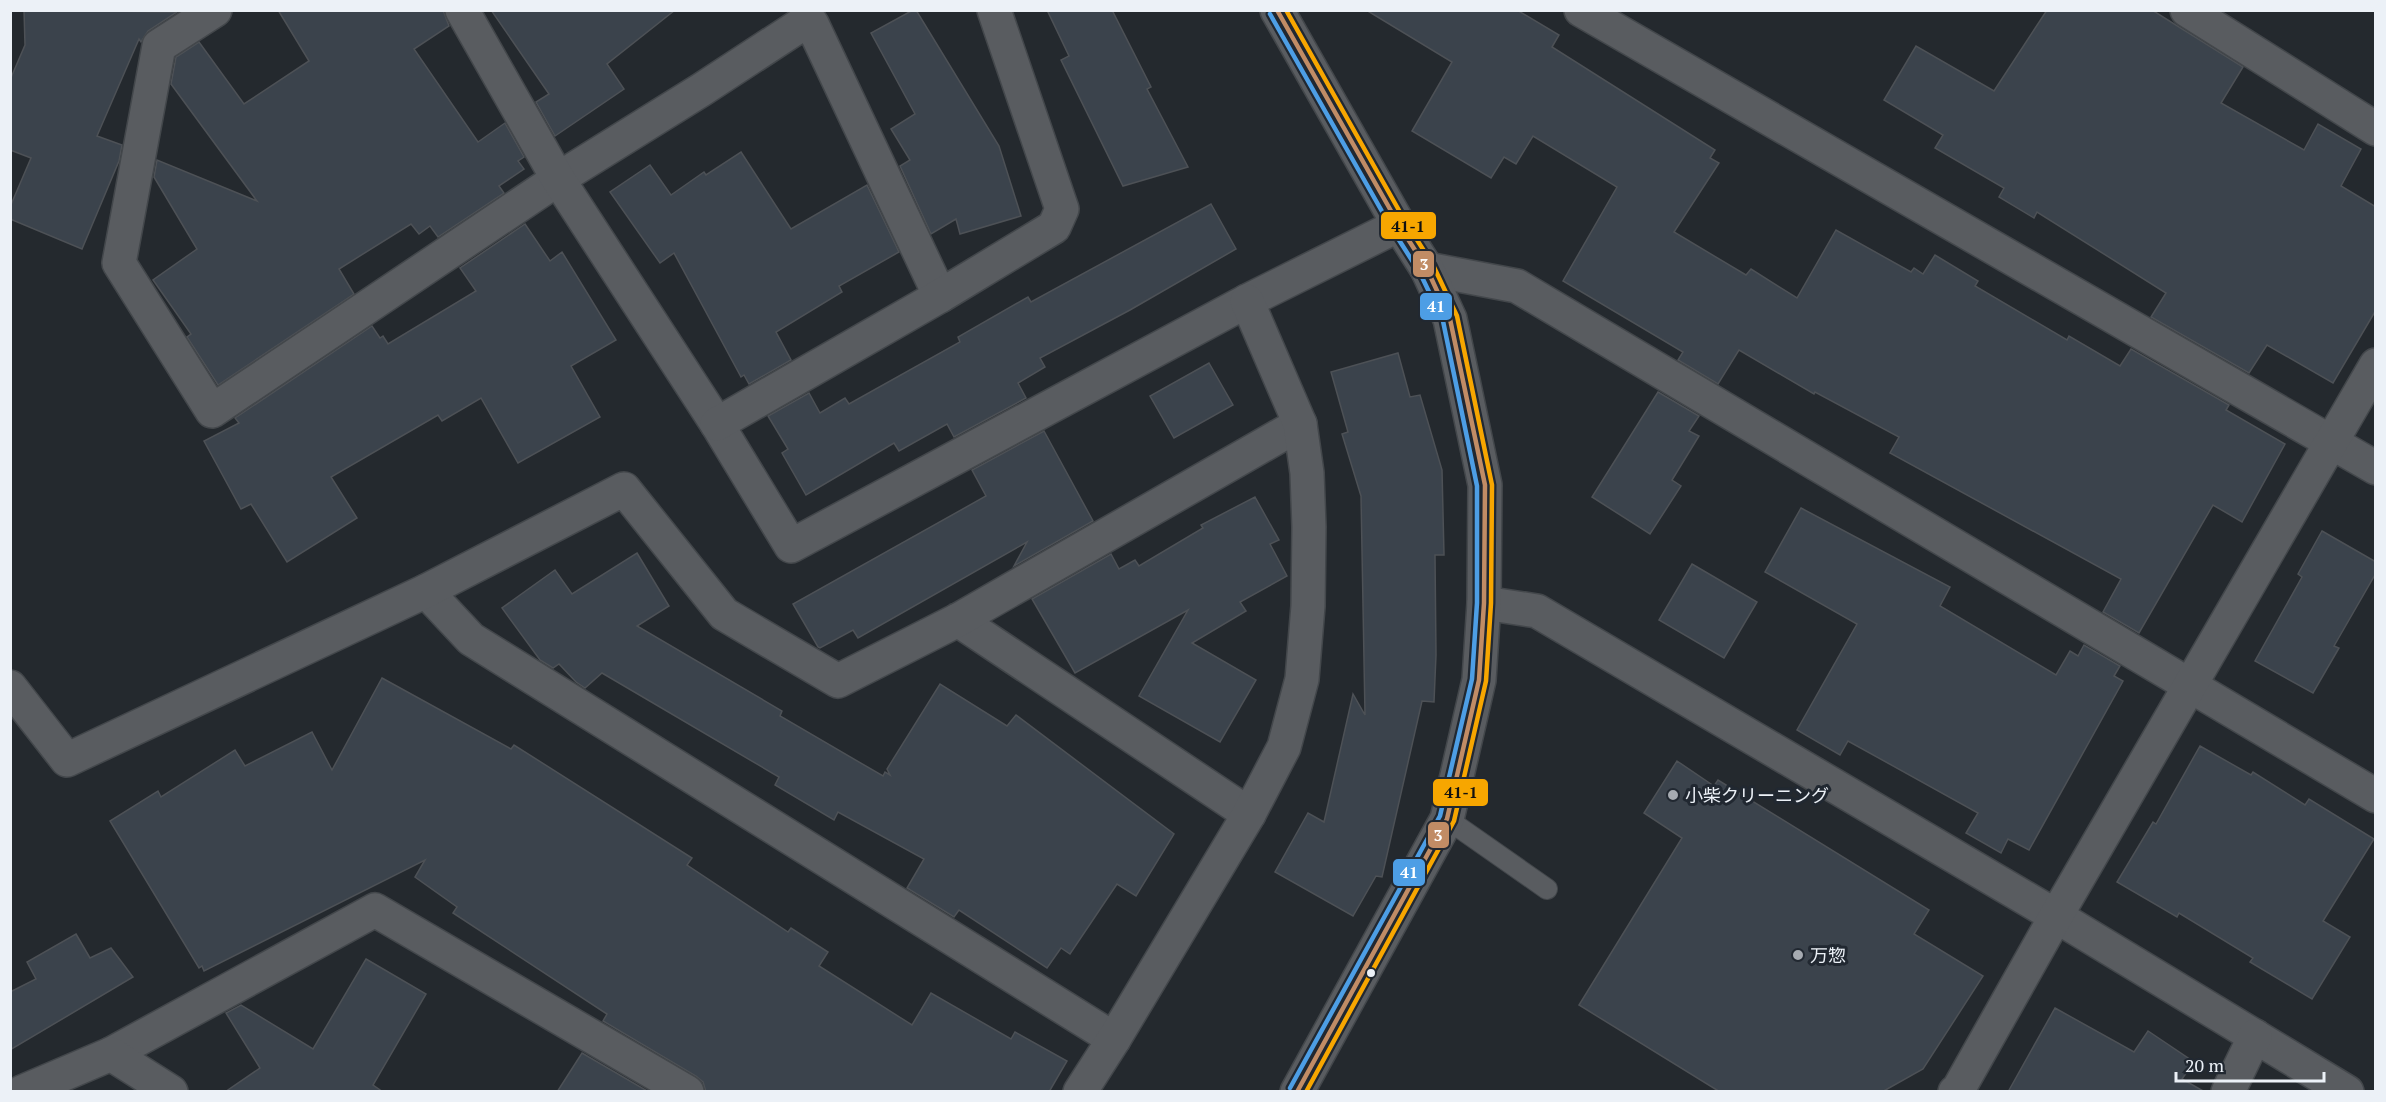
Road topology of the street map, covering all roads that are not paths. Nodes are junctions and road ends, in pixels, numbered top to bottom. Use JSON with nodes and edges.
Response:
{"nodes":[{"id":1,"x":215,"y":10,"type":"edge"},
{"id":2,"x":462,"y":10,"type":"edge"},
{"id":3,"x":994,"y":10,"type":"edge"},
{"id":4,"x":1276,"y":10,"type":"edge"},
{"id":5,"x":1581,"y":10,"type":"edge"},
{"id":6,"x":2187,"y":10,"type":"edge"},
{"id":7,"x":2376,"y":129,"type":"edge"},
{"id":8,"x":558,"y":179,"type":"junction"},
{"id":9,"x":1399,"y":225,"type":"junction"},
{"id":10,"x":1427,"y":269,"type":"junction"},
{"id":11,"x":940,"y":296,"type":"junction"},
{"id":12,"x":1247,"y":301,"type":"junction"},
{"id":13,"x":2376,"y":365,"type":"edge"},
{"id":14,"x":717,"y":424,"type":"junction"},
{"id":15,"x":1300,"y":424,"type":"junction"},
{"id":16,"x":2330,"y":440,"type":"junction"},
{"id":17,"x":2376,"y":468,"type":"edge"},
{"id":18,"x":426,"y":591,"type":"junction"},
{"id":19,"x":1485,"y":603,"type":"junction"},
{"id":20,"x":958,"y":620,"type":"junction"},
{"id":21,"x":2188,"y":686,"type":"junction"},
{"id":22,"x":10,"y":687,"type":"edge"},
{"id":23,"x":2376,"y":796,"type":"edge"},
{"id":24,"x":1249,"y":814,"type":"junction"},
{"id":25,"x":1447,"y":819,"type":"junction"},
{"id":26,"x":1547,"y":889,"type":"dead end"},
{"id":27,"x":2056,"y":916,"type":"junction"},
{"id":28,"x":2255,"y":1036,"type":"junction"},
{"id":29,"x":1114,"y":1039,"type":"junction"},
{"id":30,"x":111,"y":1054,"type":"junction"},
{"id":31,"x":22,"y":1092,"type":"edge"},
{"id":32,"x":171,"y":1092,"type":"edge"},
{"id":33,"x":687,"y":1092,"type":"edge"},
{"id":34,"x":1080,"y":1092,"type":"edge"},
{"id":35,"x":1297,"y":1092,"type":"edge"},
{"id":36,"x":1955,"y":1092,"type":"edge"},
{"id":37,"x":2228,"y":1092,"type":"edge"},
{"id":38,"x":2348,"y":1092,"type":"edge"}],
"edges":[{"from":1,"to":8,"type":"street"},
{"from":2,"to":8,"type":"street"},
{"from":3,"to":11,"type":"street"},
{"from":4,"to":9,"type":"street"},
{"from":5,"to":16,"type":"street"},
{"from":6,"to":7,"type":"street"},
{"from":8,"to":11,"type":"street"},
{"from":8,"to":14,"type":"street"},
{"from":9,"to":10,"type":"street"},
{"from":9,"to":12,"type":"street"},
{"from":10,"to":19,"type":"street"},
{"from":10,"to":21,"type":"street"},
{"from":11,"to":14,"type":"street"},
{"from":12,"to":14,"type":"street"},
{"from":12,"to":15,"type":"street"},
{"from":13,"to":16,"type":"street"},
{"from":15,"to":20,"type":"street"},
{"from":15,"to":24,"type":"street"},
{"from":16,"to":17,"type":"street"},
{"from":16,"to":21,"type":"street"},
{"from":18,"to":20,"type":"street"},
{"from":18,"to":22,"type":"street"},
{"from":18,"to":29,"type":"street"},
{"from":19,"to":25,"type":"street"},
{"from":19,"to":27,"type":"street"},
{"from":20,"to":24,"type":"street"},
{"from":21,"to":23,"type":"street"},
{"from":21,"to":27,"type":"street"},
{"from":24,"to":29,"type":"street"},
{"from":25,"to":26,"type":"lane"},
{"from":25,"to":35,"type":"street"},
{"from":27,"to":28,"type":"street"},
{"from":27,"to":36,"type":"street"},
{"from":28,"to":37,"type":"street"},
{"from":28,"to":38,"type":"street"},
{"from":29,"to":34,"type":"street"},
{"from":30,"to":31,"type":"street"},
{"from":30,"to":32,"type":"street"},
{"from":30,"to":33,"type":"street"}]}
